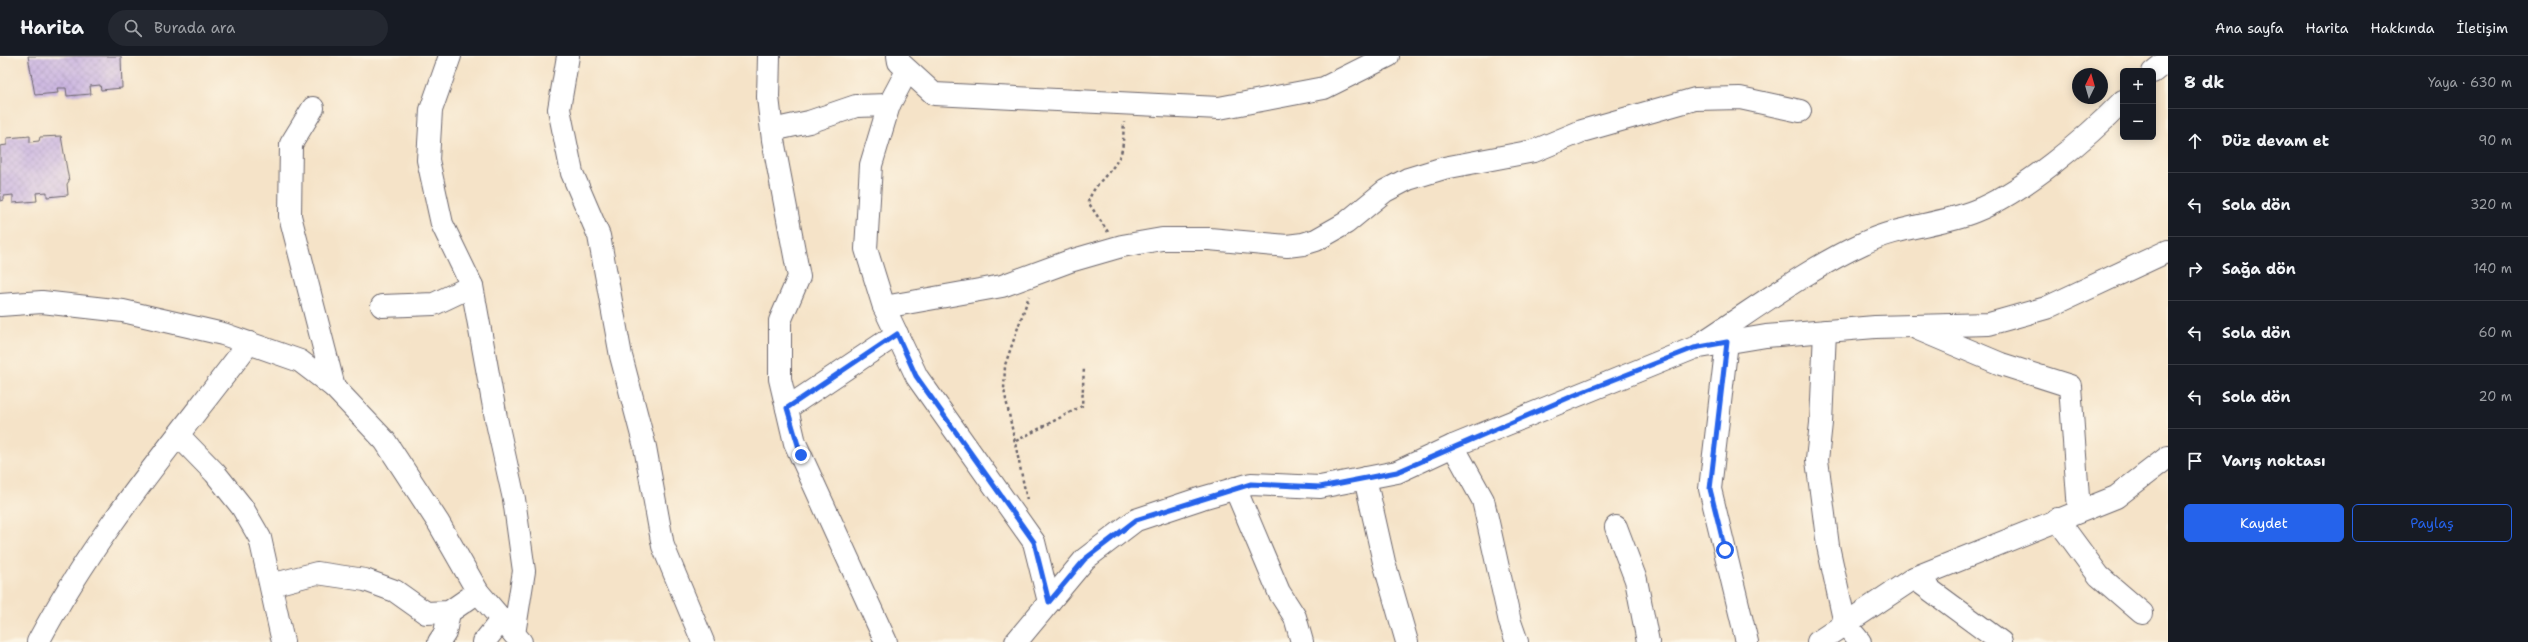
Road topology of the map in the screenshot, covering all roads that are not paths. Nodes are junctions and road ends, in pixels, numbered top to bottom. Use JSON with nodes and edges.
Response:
{"nodes":[{"id":1,"x":450,"y":56,"type":"edge"},
{"id":2,"x":568,"y":56,"type":"edge"},
{"id":3,"x":769,"y":56,"type":"edge"},
{"id":4,"x":1388,"y":56,"type":"edge"},
{"id":5,"x":2168,"y":60,"type":"edge"},
{"id":6,"x":903,"y":63,"type":"edge"},
{"id":7,"x":2156,"y":70,"type":"edge"},
{"id":8,"x":2120,"y":104,"type":"edge"},
{"id":9,"x":889,"y":105,"type":"junction"},
{"id":10,"x":313,"y":108,"type":"dead end"},
{"id":11,"x":1800,"y":111,"type":"dead end"},
{"id":12,"x":772,"y":130,"type":"junction"},
{"id":13,"x":2168,"y":251,"type":"edge"},
{"id":14,"x":472,"y":286,"type":"junction"},
{"id":15,"x":0,"y":305,"type":"edge"},
{"id":16,"x":382,"y":306,"type":"dead end"},
{"id":17,"x":884,"y":307,"type":"junction"},
{"id":18,"x":1911,"y":326,"type":"junction"},
{"id":19,"x":1825,"y":331,"type":"junction"},
{"id":20,"x":897,"y":334,"type":"junction"},
{"id":21,"x":1727,"y":342,"type":"junction"},
{"id":22,"x":249,"y":343,"type":"junction"},
{"id":23,"x":1694,"y":348,"type":"junction"},
{"id":24,"x":334,"y":387,"type":"junction"},
{"id":25,"x":787,"y":408,"type":"junction"},
{"id":26,"x":179,"y":436,"type":"junction"},
{"id":27,"x":1453,"y":446,"type":"junction"},
{"id":28,"x":2168,"y":457,"type":"edge"},
{"id":29,"x":1365,"y":478,"type":"junction"},
{"id":30,"x":1235,"y":488,"type":"junction"},
{"id":31,"x":2079,"y":511,"type":"junction"},
{"id":32,"x":2057,"y":520,"type":"junction"},
{"id":33,"x":1616,"y":527,"type":"dead end"},
{"id":34,"x":1914,"y":578,"type":"junction"},
{"id":35,"x":271,"y":585,"type":"junction"},
{"id":36,"x":478,"y":592,"type":"junction"},
{"id":37,"x":1049,"y":602,"type":"junction"},
{"id":38,"x":448,"y":612,"type":"junction"},
{"id":39,"x":2142,"y":613,"type":"dead end"},
{"id":40,"x":1845,"y":624,"type":"junction"},
{"id":41,"x":512,"y":632,"type":"edge"},
{"id":42,"x":38,"y":642,"type":"edge"},
{"id":43,"x":283,"y":642,"type":"edge"},
{"id":44,"x":438,"y":642,"type":"edge"},
{"id":45,"x":484,"y":642,"type":"edge"},
{"id":46,"x":703,"y":642,"type":"edge"},
{"id":47,"x":886,"y":642,"type":"edge"},
{"id":48,"x":1016,"y":642,"type":"edge"},
{"id":49,"x":1302,"y":642,"type":"edge"},
{"id":50,"x":1407,"y":642,"type":"edge"},
{"id":51,"x":1517,"y":642,"type":"edge"},
{"id":52,"x":1648,"y":642,"type":"edge"},
{"id":53,"x":1747,"y":642,"type":"edge"},
{"id":54,"x":1818,"y":642,"type":"edge"},
{"id":55,"x":1860,"y":642,"type":"edge"},
{"id":56,"x":2001,"y":642,"type":"edge"}],
"edges":[{"from":1,"to":14,"type":"street"},
{"from":2,"to":46,"type":"street"},
{"from":3,"to":12,"type":"street"},
{"from":4,"to":6,"type":"street"},
{"from":5,"to":7,"type":"street"},
{"from":6,"to":9,"type":"street"},
{"from":8,"to":23,"type":"street"},
{"from":9,"to":12,"type":"street"},
{"from":9,"to":17,"type":"street"},
{"from":10,"to":24,"type":"street"},
{"from":11,"to":17,"type":"street"},
{"from":12,"to":25,"type":"street"},
{"from":13,"to":18,"type":"street"},
{"from":14,"to":16,"type":"street"},
{"from":14,"to":41,"type":"street"},
{"from":15,"to":22,"type":"street"},
{"from":17,"to":20,"type":"street"},
{"from":18,"to":19,"type":"street"},
{"from":18,"to":31,"type":"street"},
{"from":19,"to":21,"type":"street"},
{"from":19,"to":40,"type":"street"},
{"from":20,"to":25,"type":"street"},
{"from":20,"to":37,"type":"street"},
{"from":21,"to":23,"type":"street"},
{"from":21,"to":53,"type":"street"},
{"from":22,"to":24,"type":"street"},
{"from":22,"to":26,"type":"street"},
{"from":23,"to":27,"type":"street"},
{"from":24,"to":36,"type":"street"},
{"from":25,"to":47,"type":"street"},
{"from":26,"to":35,"type":"street"},
{"from":26,"to":42,"type":"street"},
{"from":27,"to":29,"type":"street"},
{"from":27,"to":51,"type":"street"},
{"from":28,"to":31,"type":"street"},
{"from":29,"to":30,"type":"street"},
{"from":29,"to":50,"type":"street"},
{"from":30,"to":37,"type":"street"},
{"from":30,"to":49,"type":"street"},
{"from":31,"to":32,"type":"street"},
{"from":32,"to":34,"type":"street"},
{"from":32,"to":39,"type":"street"},
{"from":33,"to":52,"type":"street"},
{"from":34,"to":40,"type":"street"},
{"from":34,"to":56,"type":"street"},
{"from":35,"to":38,"type":"street"},
{"from":35,"to":43,"type":"street"},
{"from":36,"to":38,"type":"street"},
{"from":36,"to":41,"type":"street"},
{"from":37,"to":48,"type":"street"},
{"from":38,"to":44,"type":"street"},
{"from":40,"to":54,"type":"street"},
{"from":40,"to":55,"type":"street"},
{"from":41,"to":45,"type":"street"}]}
